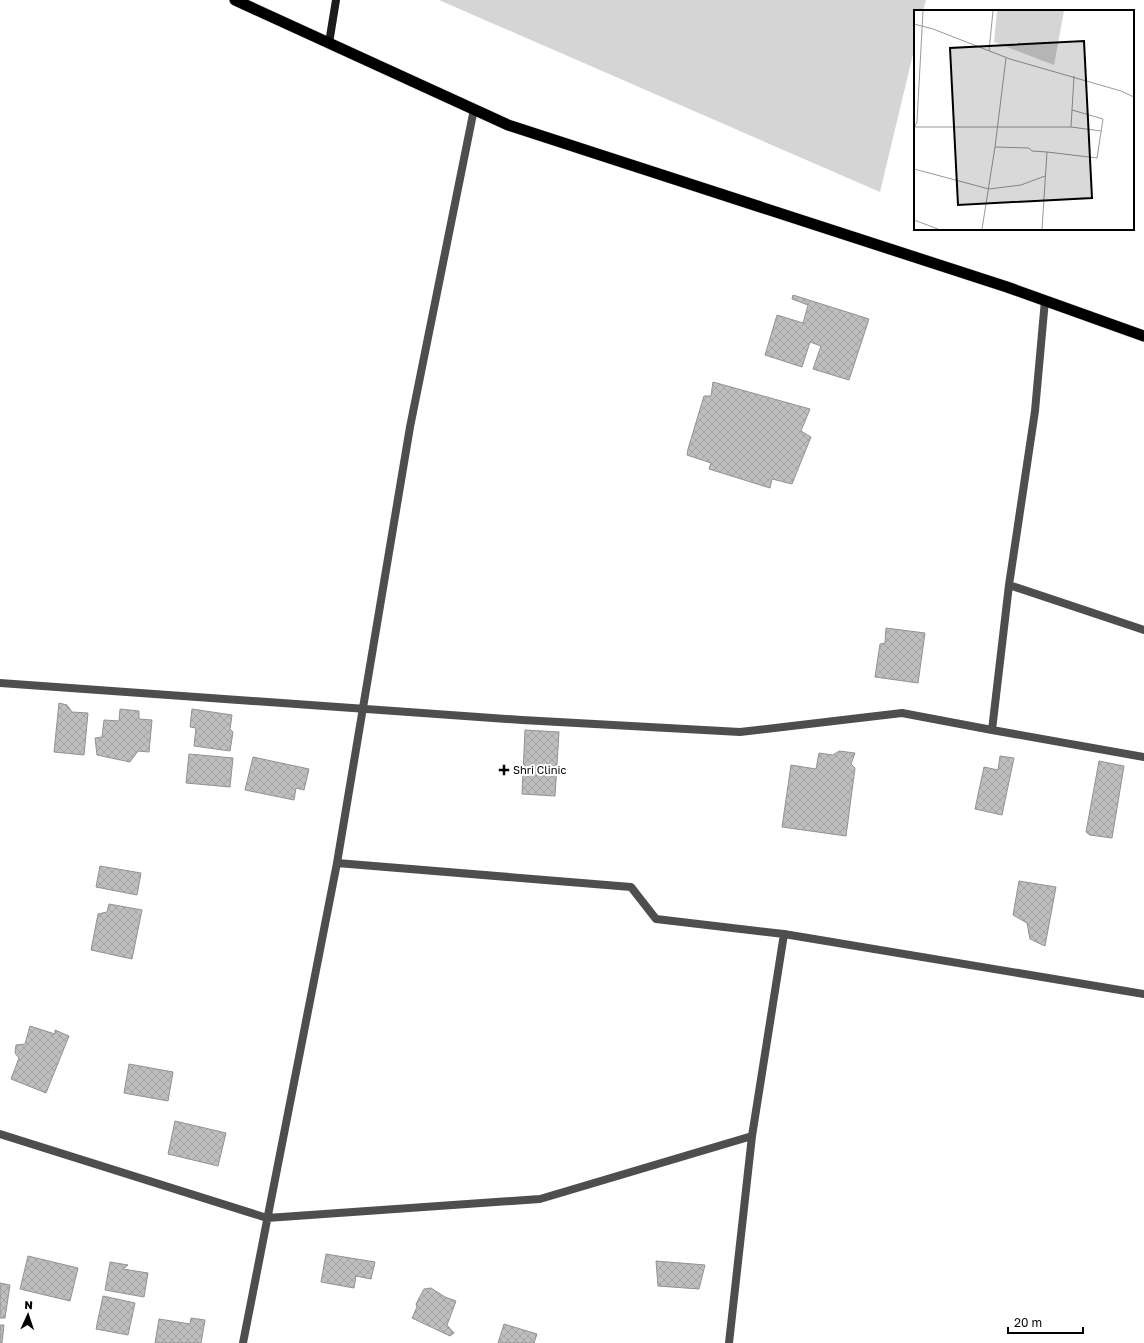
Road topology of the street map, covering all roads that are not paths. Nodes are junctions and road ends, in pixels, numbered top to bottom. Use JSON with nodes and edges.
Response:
{"nodes":[{"id":1,"x":235,"y":0,"type":"edge"},
{"id":2,"x":336,"y":0,"type":"edge"},
{"id":3,"x":329,"y":43,"type":"junction"},
{"id":4,"x":474,"y":109,"type":"junction"},
{"id":5,"x":1045,"y":300,"type":"junction"},
{"id":6,"x":1144,"y":336,"type":"edge"},
{"id":7,"x":1009,"y":585,"type":"junction"},
{"id":8,"x":1144,"y":630,"type":"edge"},
{"id":9,"x":0,"y":683,"type":"edge"},
{"id":10,"x":363,"y":708,"type":"junction"},
{"id":11,"x":992,"y":730,"type":"junction"},
{"id":12,"x":1144,"y":757,"type":"edge"},
{"id":13,"x":337,"y":863,"type":"junction"},
{"id":14,"x":784,"y":934,"type":"junction"},
{"id":15,"x":1144,"y":994,"type":"edge"},
{"id":16,"x":0,"y":1134,"type":"edge"},
{"id":17,"x":752,"y":1136,"type":"junction"},
{"id":18,"x":267,"y":1218,"type":"junction"},
{"id":19,"x":243,"y":1343,"type":"edge"},
{"id":20,"x":729,"y":1343,"type":"edge"}],
"edges":[{"from":1,"to":3,"type":"highway"},
{"from":2,"to":3,"type":"main road"},
{"from":3,"to":4,"type":"highway"},
{"from":4,"to":5,"type":"highway"},
{"from":4,"to":10,"type":"street"},
{"from":5,"to":6,"type":"highway"},
{"from":5,"to":7,"type":"street"},
{"from":7,"to":8,"type":"street"},
{"from":7,"to":11,"type":"street"},
{"from":9,"to":10,"type":"street"},
{"from":10,"to":11,"type":"street"},
{"from":10,"to":13,"type":"street"},
{"from":11,"to":12,"type":"street"},
{"from":13,"to":14,"type":"street"},
{"from":13,"to":18,"type":"street"},
{"from":14,"to":15,"type":"street"},
{"from":14,"to":17,"type":"street"},
{"from":16,"to":18,"type":"street"},
{"from":17,"to":18,"type":"street"},
{"from":17,"to":20,"type":"street"},
{"from":18,"to":19,"type":"street"}]}
